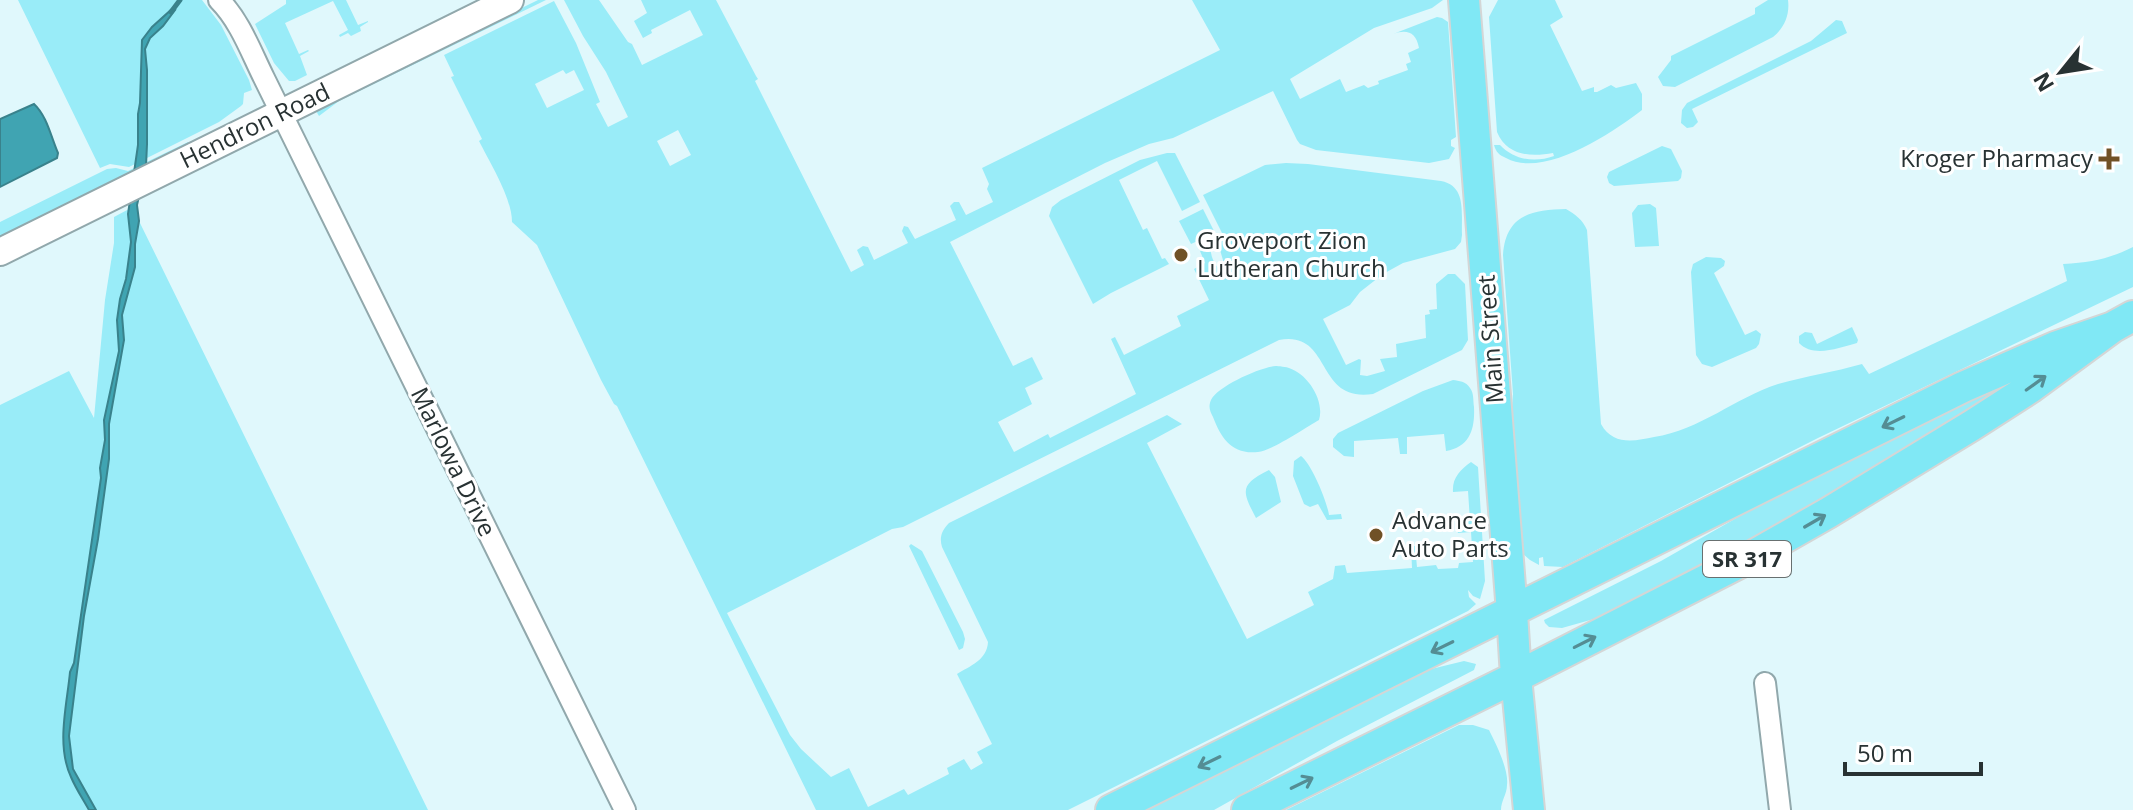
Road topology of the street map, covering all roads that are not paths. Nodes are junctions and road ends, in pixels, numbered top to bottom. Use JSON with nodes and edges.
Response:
{"nodes":[{"id":1,"x":219,"y":0,"type":"edge"},
{"id":2,"x":510,"y":0,"type":"edge"},
{"id":3,"x":1464,"y":0,"type":"edge"},
{"id":4,"x":281,"y":113,"type":"junction"},
{"id":5,"x":0,"y":252,"type":"edge"},
{"id":6,"x":2123,"y":321,"type":"edge"},
{"id":7,"x":1512,"y":612,"type":"junction"},
{"id":8,"x":1516,"y":677,"type":"junction"},
{"id":9,"x":1765,"y":683,"type":"dead end"},
{"id":10,"x":625,"y":810,"type":"edge"},
{"id":11,"x":1111,"y":810,"type":"edge"},
{"id":12,"x":1247,"y":810,"type":"edge"},
{"id":13,"x":1529,"y":810,"type":"edge"},
{"id":14,"x":1780,"y":810,"type":"edge"}],
"edges":[{"from":1,"to":4,"type":"street","name":"Marlowa Drive"},
{"from":2,"to":4,"type":"street","name":"Hendron Road"},
{"from":3,"to":7,"type":"main road","name":"Main Street"},
{"from":4,"to":5,"type":"street","name":"Hendron Road"},
{"from":4,"to":10,"type":"street","name":"Marlowa Drive"},
{"from":6,"to":7,"type":"main road","number":"SR 317","one_way":true},
{"from":8,"to":6,"type":"main road","number":"SR 317","one_way":true},
{"from":7,"to":8,"type":"main road","name":"Main Street"},
{"from":7,"to":11,"type":"main road","number":"SR 317","one_way":true},
{"from":12,"to":8,"type":"main road","number":"SR 317","one_way":true},
{"from":8,"to":13,"type":"main road","name":"Main Street"},
{"from":9,"to":14,"type":"street"}]}
